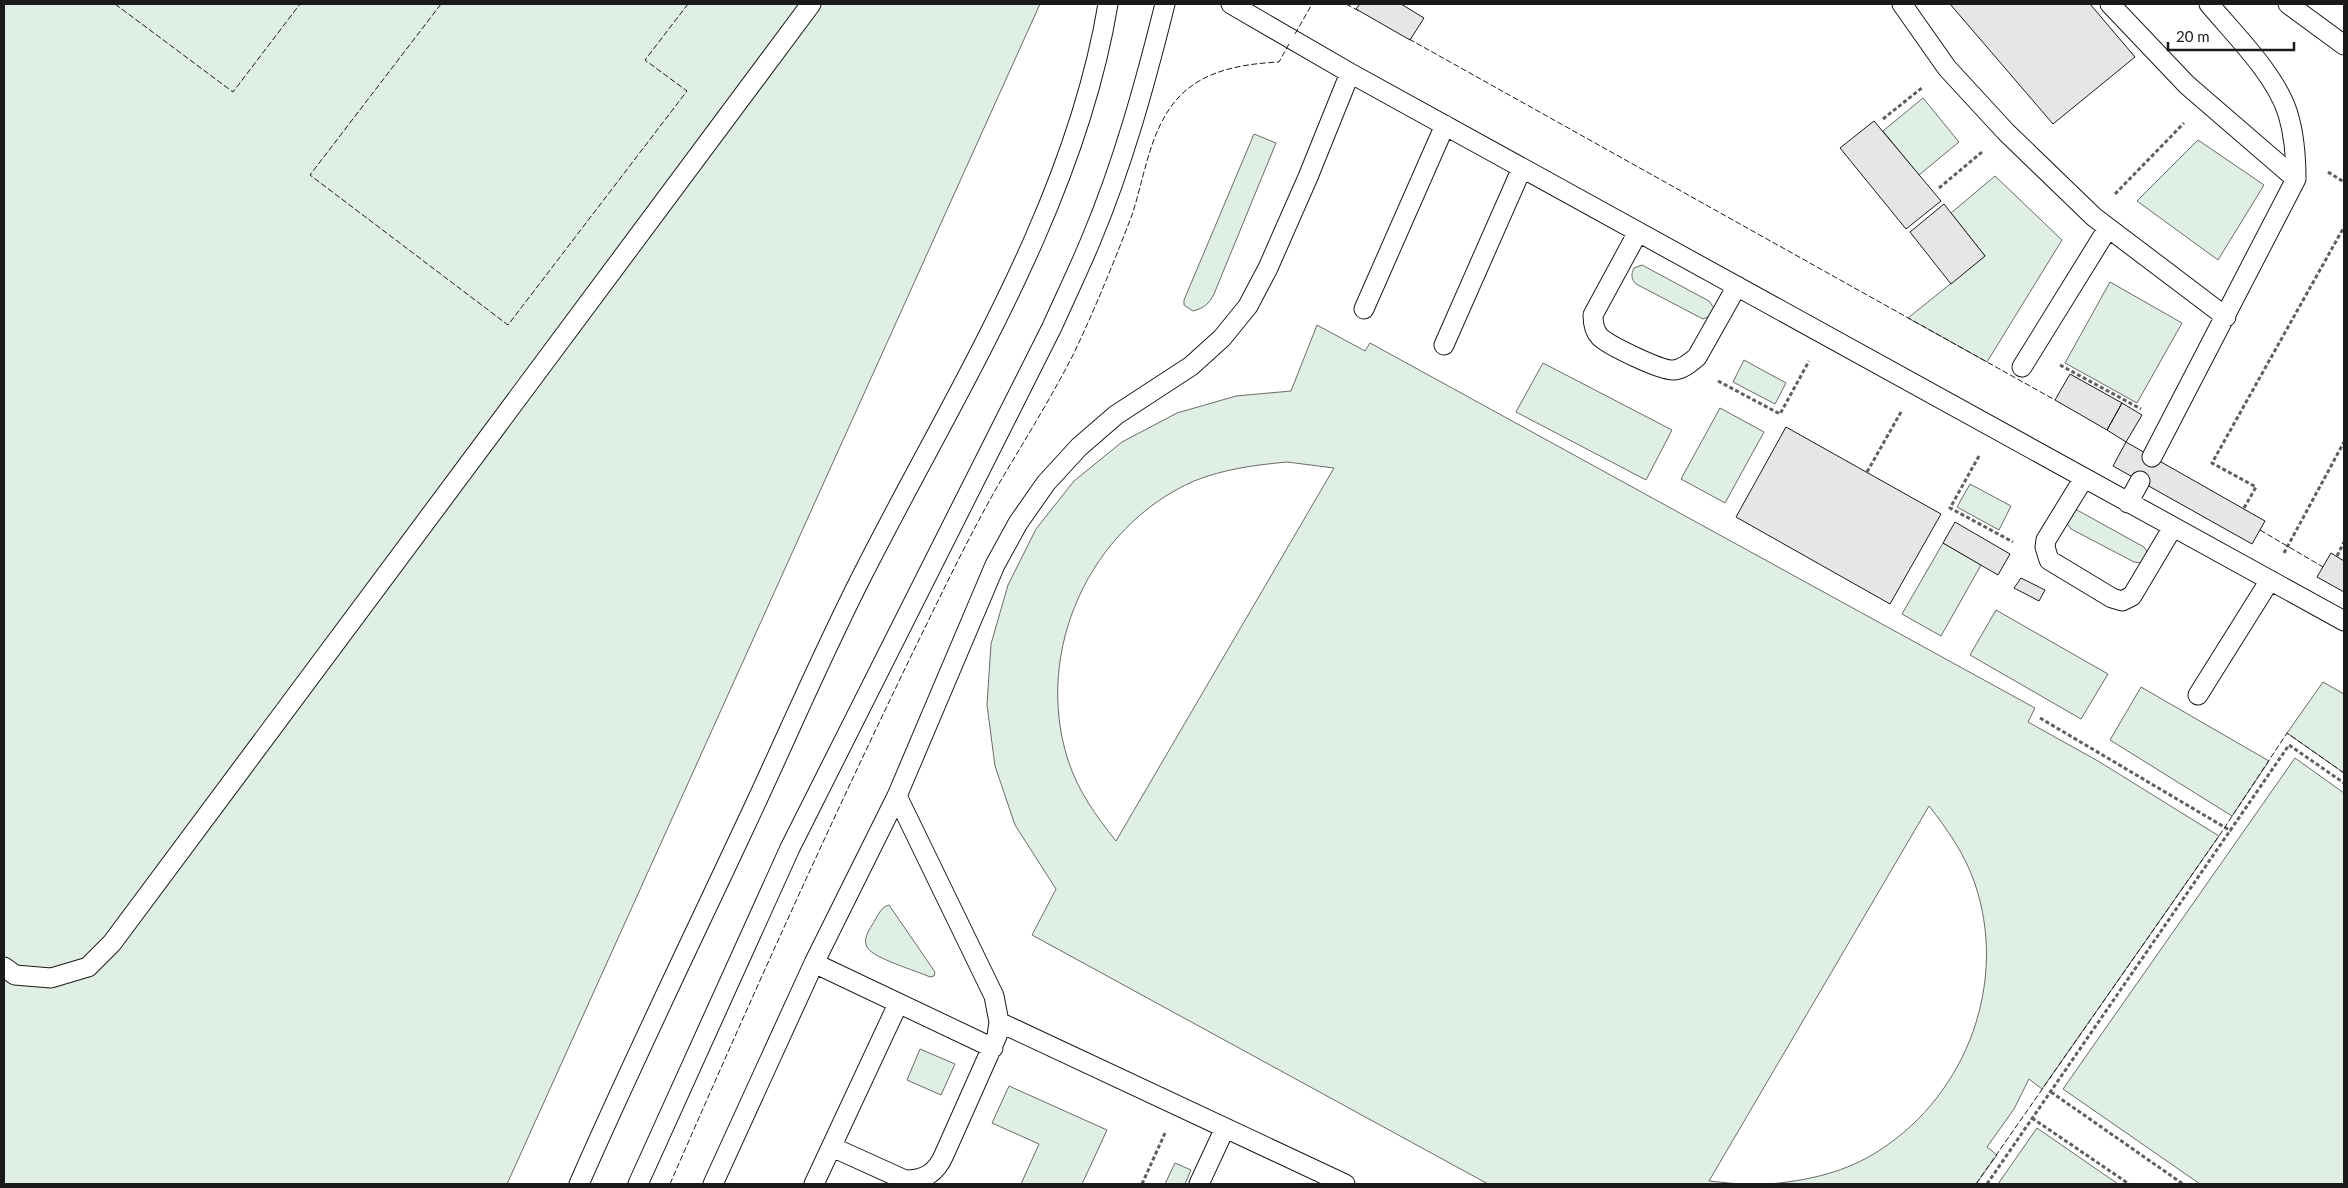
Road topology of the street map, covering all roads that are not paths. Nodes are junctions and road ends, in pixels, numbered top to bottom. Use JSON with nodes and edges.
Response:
{"nodes":[{"id":1,"x":811,"y":4,"type":"edge"},
{"id":2,"x":1108,"y":4,"type":"edge"},
{"id":3,"x":1164,"y":4,"type":"edge"},
{"id":4,"x":1231,"y":4,"type":"edge"},
{"id":5,"x":1902,"y":4,"type":"edge"},
{"id":6,"x":2110,"y":4,"type":"edge"},
{"id":7,"x":2209,"y":4,"type":"edge"},
{"id":8,"x":2288,"y":4,"type":"edge"},
{"id":9,"x":2344,"y":45,"type":"edge"},
{"id":10,"x":1350,"y":73,"type":"junction"},
{"id":11,"x":1445,"y":125,"type":"junction"},
{"id":12,"x":1522,"y":168,"type":"junction"},
{"id":13,"x":2296,"y":179,"type":"junction"},
{"id":14,"x":2101,"y":222,"type":"junction"},
{"id":15,"x":1638,"y":232,"type":"junction"},
{"id":16,"x":1737,"y":286,"type":"junction"},
{"id":17,"x":1364,"y":309,"type":"dead end"},
{"id":18,"x":2226,"y":317,"type":"junction"},
{"id":19,"x":1444,"y":346,"type":"dead end"},
{"id":20,"x":2022,"y":367,"type":"dead end"},
{"id":21,"x":2152,"y":457,"type":"dead end"},
{"id":22,"x":2084,"y":478,"type":"junction"},
{"id":23,"x":2140,"y":481,"type":"dead end"},
{"id":24,"x":2128,"y":502,"type":"junction"},
{"id":25,"x":2174,"y":527,"type":"junction"},
{"id":26,"x":2270,"y":580,"type":"junction"},
{"id":27,"x":2344,"y":621,"type":"edge"},
{"id":28,"x":2198,"y":695,"type":"dead end"},
{"id":29,"x":897,"y":796,"type":"junction"},
{"id":30,"x":814,"y":964,"type":"junction"},
{"id":31,"x":4,"y":967,"type":"edge"},
{"id":32,"x":898,"y":1004,"type":"junction"},
{"id":33,"x":999,"y":1022,"type":"junction"},
{"id":34,"x":993,"y":1048,"type":"junction"},
{"id":35,"x":1225,"y":1128,"type":"junction"},
{"id":36,"x":832,"y":1147,"type":"junction"},
{"id":37,"x":579,"y":1184,"type":"edge"},
{"id":38,"x":638,"y":1184,"type":"edge"},
{"id":39,"x":714,"y":1184,"type":"edge"},
{"id":40,"x":814,"y":1184,"type":"edge"},
{"id":41,"x":1199,"y":1184,"type":"edge"},
{"id":42,"x":1345,"y":1184,"type":"edge"}],
"edges":[{"from":1,"to":31,"type":"lane"},
{"from":2,"to":37,"type":"lane"},
{"from":3,"to":38,"type":"lane"},
{"from":4,"to":10,"type":"lane"},
{"from":5,"to":14,"type":"lane"},
{"from":6,"to":13,"type":"lane"},
{"from":7,"to":13,"type":"lane"},
{"from":8,"to":9,"type":"lane"},
{"from":10,"to":11,"type":"lane"},
{"from":10,"to":29,"type":"lane"},
{"from":11,"to":12,"type":"lane"},
{"from":11,"to":17,"type":"lane"},
{"from":12,"to":15,"type":"lane"},
{"from":12,"to":19,"type":"lane"},
{"from":13,"to":18,"type":"lane"},
{"from":14,"to":18,"type":"lane"},
{"from":14,"to":20,"type":"lane"},
{"from":15,"to":16,"type":"lane"},
{"from":15,"to":16,"type":"lane"},
{"from":16,"to":22,"type":"lane"},
{"from":18,"to":21,"type":"lane"},
{"from":22,"to":24,"type":"lane"},
{"from":22,"to":25,"type":"lane"},
{"from":23,"to":24,"type":"lane"},
{"from":24,"to":25,"type":"lane"},
{"from":25,"to":26,"type":"lane"},
{"from":26,"to":27,"type":"lane"},
{"from":26,"to":28,"type":"lane"},
{"from":29,"to":30,"type":"lane"},
{"from":29,"to":33,"type":"lane"},
{"from":30,"to":32,"type":"lane"},
{"from":30,"to":39,"type":"lane"},
{"from":32,"to":34,"type":"lane"},
{"from":32,"to":36,"type":"lane"},
{"from":33,"to":34,"type":"lane"},
{"from":33,"to":35,"type":"lane"},
{"from":34,"to":36,"type":"lane"},
{"from":35,"to":41,"type":"lane"},
{"from":35,"to":42,"type":"lane"},
{"from":36,"to":40,"type":"lane"}]}
